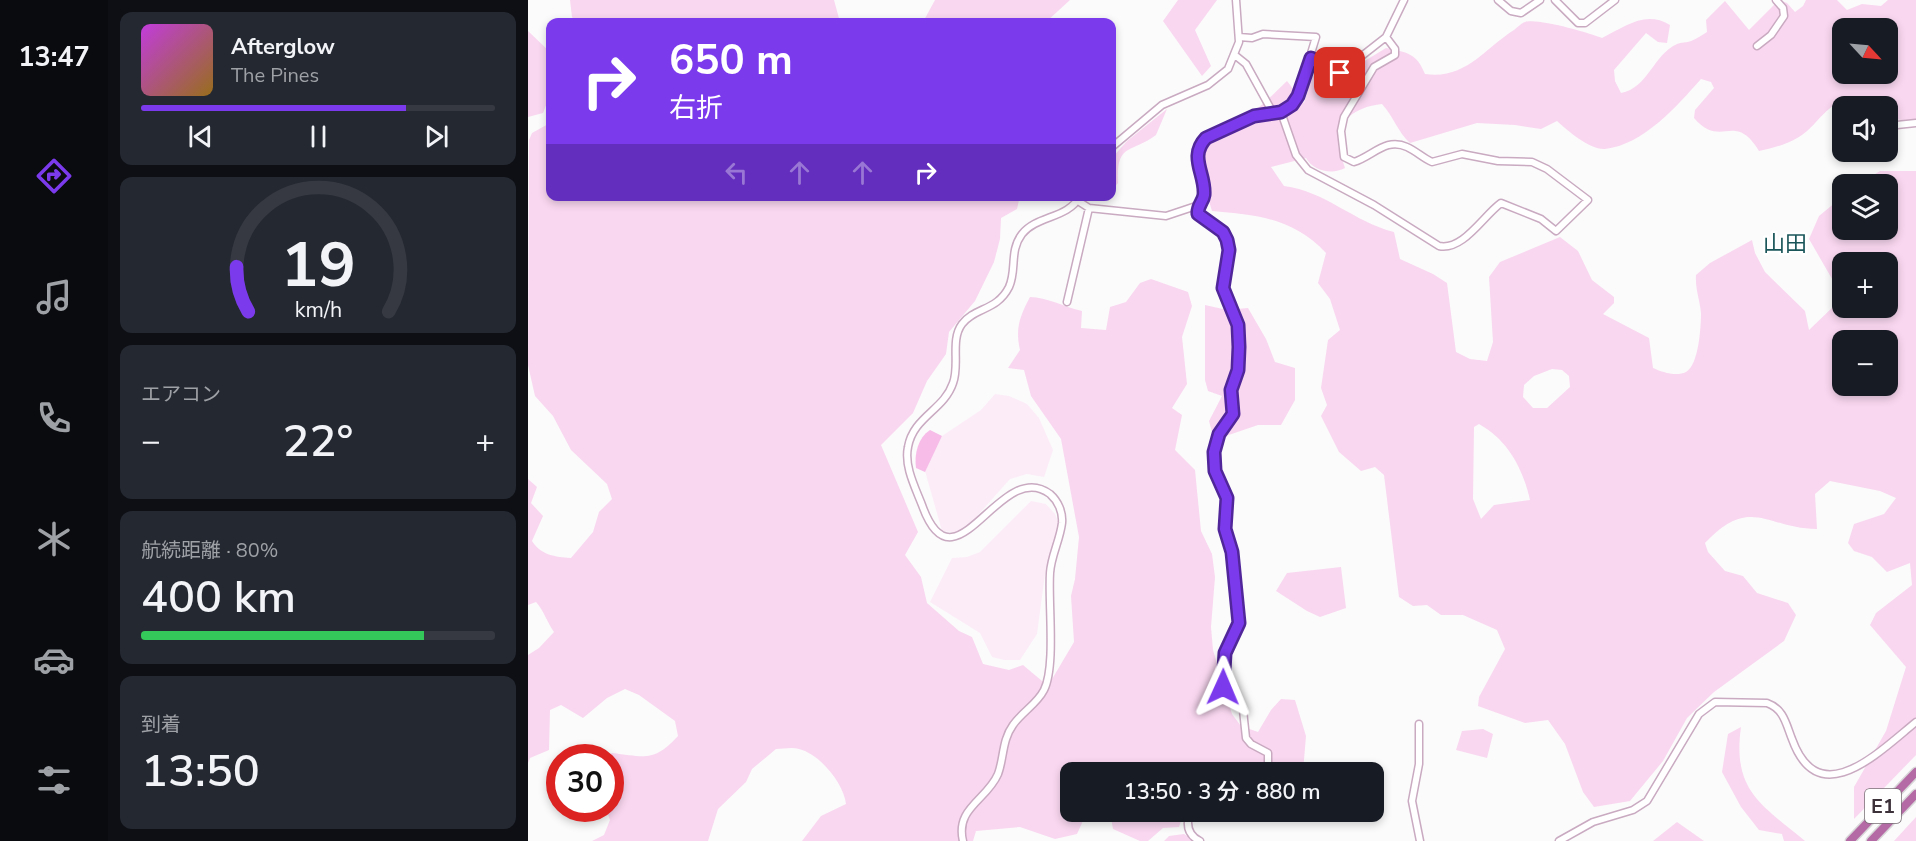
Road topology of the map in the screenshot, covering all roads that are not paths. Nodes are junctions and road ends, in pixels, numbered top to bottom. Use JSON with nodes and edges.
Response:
{"nodes":[{"id":1,"x":1236,"y":0,"type":"edge"},
{"id":2,"x":1404,"y":0,"type":"edge"},
{"id":3,"x":1498,"y":0,"type":"edge"},
{"id":4,"x":1540,"y":0,"type":"edge"},
{"id":5,"x":1555,"y":0,"type":"edge"},
{"id":6,"x":1614,"y":0,"type":"edge"},
{"id":7,"x":1776,"y":0,"type":"edge"},
{"id":8,"x":1239,"y":37,"type":"junction"},
{"id":9,"x":1386,"y":37,"type":"junction"},
{"id":10,"x":1757,"y":46,"type":"dead end"},
{"id":11,"x":1236,"y":56,"type":"junction"},
{"id":12,"x":1311,"y":58,"type":"junction"},
{"id":13,"x":1281,"y":112,"type":"junction"},
{"id":14,"x":1273,"y":113,"type":"junction"},
{"id":15,"x":1916,"y":123,"type":"edge"},
{"id":16,"x":1898,"y":125,"type":"edge"},
{"id":17,"x":1116,"y":144,"type":"edge"},
{"id":18,"x":1076,"y":201,"type":"edge"},
{"id":19,"x":1081,"y":201,"type":"edge"},
{"id":20,"x":1199,"y":206,"type":"junction"},
{"id":21,"x":1089,"y":208,"type":"junction"},
{"id":22,"x":1067,"y":302,"type":"dead end"},
{"id":23,"x":1916,"y":722,"type":"edge"},
{"id":24,"x":1419,"y":724,"type":"dead end"},
{"id":25,"x":1268,"y":762,"type":"edge"},
{"id":26,"x":1916,"y":772,"type":"edge"},
{"id":27,"x":1916,"y":794,"type":"edge"},
{"id":28,"x":1188,"y":822,"type":"edge"},
{"id":29,"x":963,"y":841,"type":"edge"},
{"id":30,"x":1200,"y":841,"type":"edge"},
{"id":31,"x":1420,"y":841,"type":"edge"},
{"id":32,"x":1559,"y":841,"type":"edge"},
{"id":33,"x":1850,"y":841,"type":"edge"},
{"id":34,"x":1871,"y":841,"type":"edge"}],
"edges":[{"from":1,"to":8,"type":"street"},
{"from":2,"to":9,"type":"street"},
{"from":3,"to":4,"type":"street"},
{"from":5,"to":6,"type":"street"},
{"from":7,"to":10,"type":"street"},
{"from":8,"to":11,"type":"street"},
{"from":8,"to":12,"type":"street"},
{"from":9,"to":12,"type":"street"},
{"from":9,"to":13,"type":"street"},
{"from":11,"to":14,"type":"street"},
{"from":11,"to":17,"type":"street"},
{"from":12,"to":13,"type":"street"},
{"from":13,"to":14,"type":"street"},
{"from":14,"to":20,"type":"street"},
{"from":15,"to":16,"type":"street"},
{"from":18,"to":29,"type":"street"},
{"from":19,"to":21,"type":"street"},
{"from":20,"to":21,"type":"street"},
{"from":20,"to":25,"type":"street"},
{"from":21,"to":22,"type":"street"},
{"from":23,"to":32,"type":"street"},
{"from":24,"to":31,"type":"street"},
{"from":26,"to":33,"type":"highway","number":"E1"},
{"from":27,"to":34,"type":"highway","number":"E1"},
{"from":28,"to":30,"type":"street"}]}
